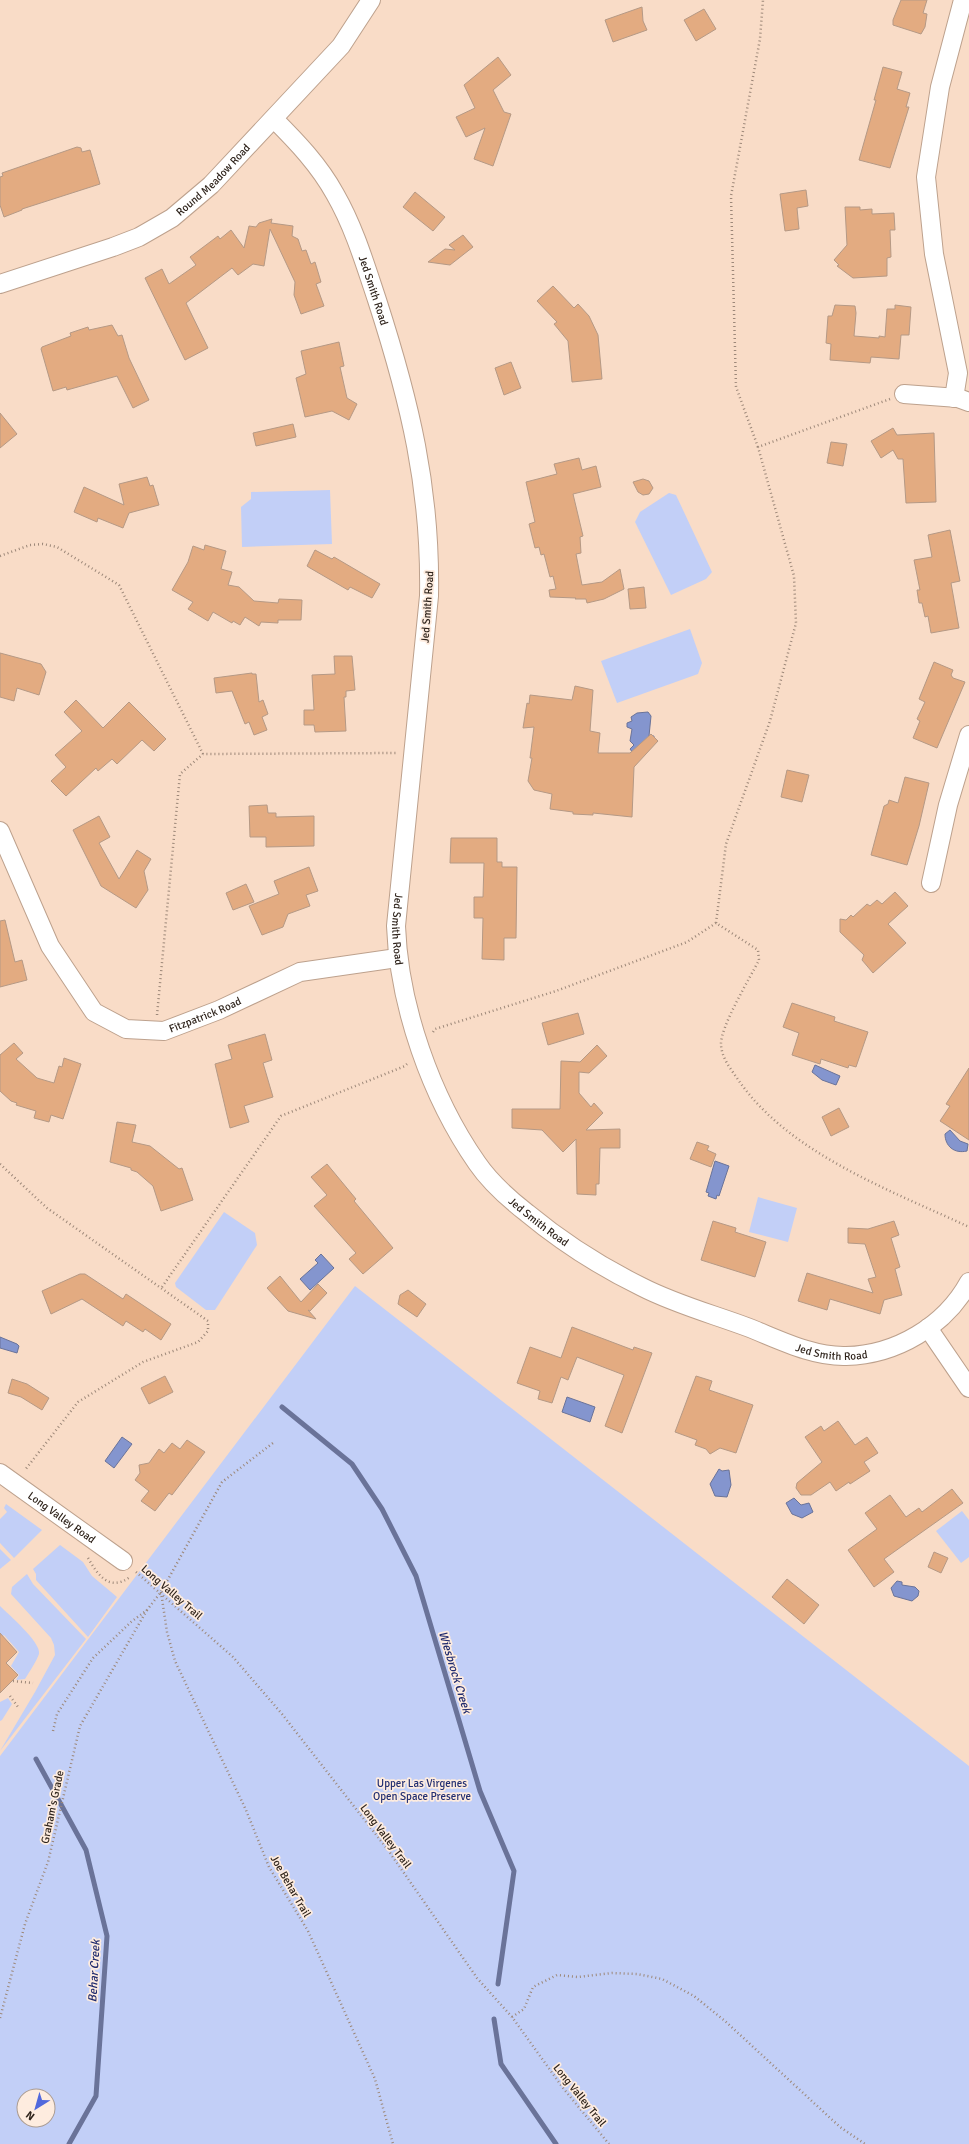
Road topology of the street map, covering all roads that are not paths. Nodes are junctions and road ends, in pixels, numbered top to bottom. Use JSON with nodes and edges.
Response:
{"nodes":[{"id":1,"x":371,"y":0,"type":"edge"},
{"id":2,"x":963,"y":0,"type":"edge"},
{"id":3,"x":274,"y":119,"type":"junction"},
{"id":4,"x":0,"y":284,"type":"edge"},
{"id":5,"x":904,"y":394,"type":"road end"},
{"id":6,"x":962,"y":400,"type":"edge"},
{"id":7,"x":969,"y":735,"type":"edge"},
{"id":8,"x":0,"y":831,"type":"edge"},
{"id":9,"x":930,"y":883,"type":"dead end"},
{"id":10,"x":397,"y":958,"type":"junction"},
{"id":11,"x":969,"y":1282,"type":"edge"},
{"id":12,"x":928,"y":1328,"type":"junction"},
{"id":13,"x":969,"y":1388,"type":"edge"},
{"id":14,"x":0,"y":1473,"type":"edge"},
{"id":15,"x":123,"y":1561,"type":"road end"}],
"edges":[{"from":1,"to":3,"type":"street","name":"Round Meadow Road"},
{"from":2,"to":6,"type":"street"},
{"from":3,"to":4,"type":"street","name":"Round Meadow Road"},
{"from":3,"to":10,"type":"street","name":"Jed Smith Road"},
{"from":5,"to":6,"type":"street"},
{"from":7,"to":9,"type":"street"},
{"from":8,"to":10,"type":"street","name":"Fitzpatrick Road"},
{"from":10,"to":12,"type":"street","name":"Jed Smith Road"},
{"from":11,"to":12,"type":"street","name":"Jed Smith Road"},
{"from":12,"to":13,"type":"street"},
{"from":14,"to":15,"type":"street","name":"Long Valley Road"}]}
